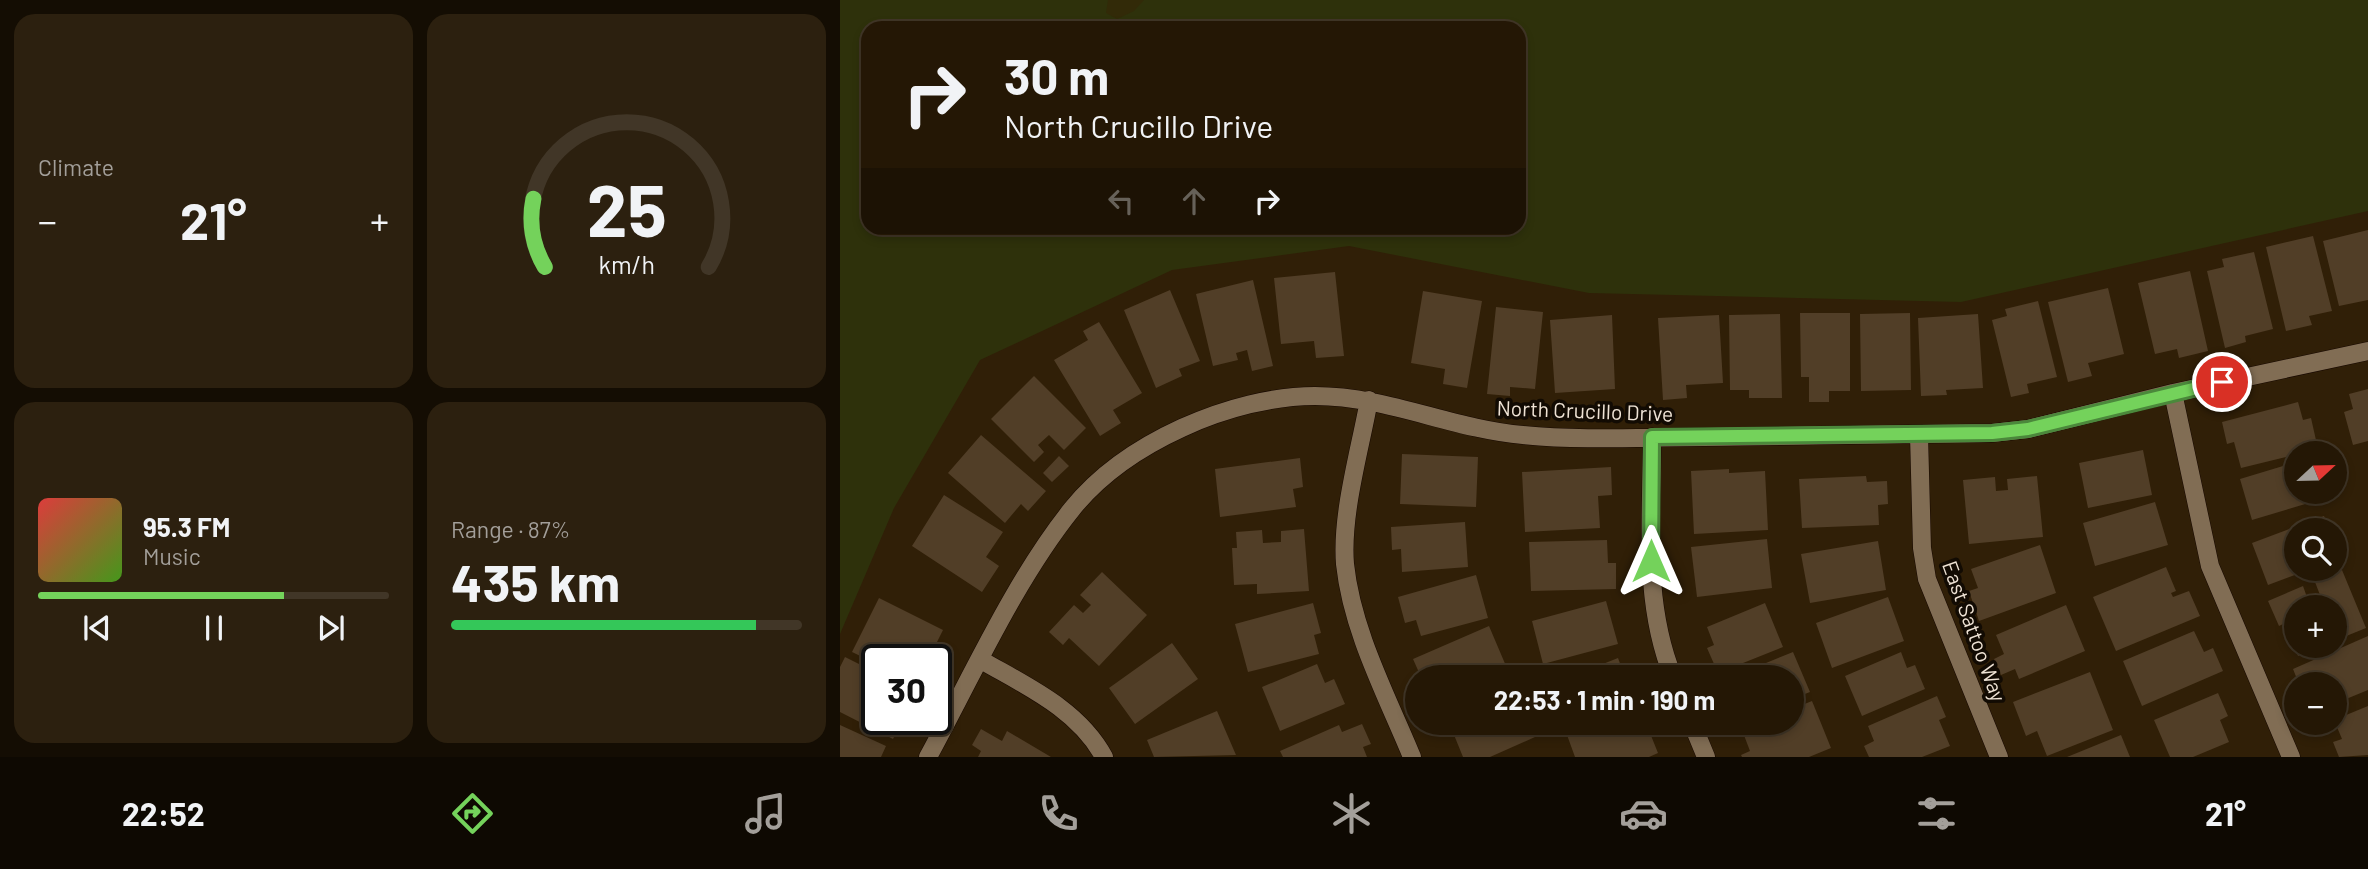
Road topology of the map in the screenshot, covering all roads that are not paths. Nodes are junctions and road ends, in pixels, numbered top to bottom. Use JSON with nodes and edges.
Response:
{"nodes":[{"id":1,"x":2368,"y":351,"type":"edge"},
{"id":2,"x":2173,"y":393,"type":"junction"},
{"id":3,"x":1369,"y":400,"type":"junction"},
{"id":4,"x":1919,"y":435,"type":"junction"},
{"id":5,"x":1652,"y":437,"type":"junction"},
{"id":6,"x":981,"y":660,"type":"junction"},
{"id":7,"x":1669,"y":665,"type":"edge"},
{"id":8,"x":1697,"y":735,"type":"edge"},
{"id":9,"x":928,"y":757,"type":"edge"},
{"id":10,"x":1104,"y":757,"type":"edge"},
{"id":11,"x":1412,"y":757,"type":"edge"},
{"id":12,"x":1706,"y":757,"type":"edge"},
{"id":13,"x":1999,"y":757,"type":"edge"},
{"id":14,"x":2291,"y":757,"type":"edge"}],
"edges":[{"from":1,"to":2,"type":"street","name":"North Crucillo Drive"},
{"from":2,"to":4,"type":"street","name":"North Crucillo Drive"},
{"from":2,"to":14,"type":"street"},
{"from":3,"to":5,"type":"street","name":"North Crucillo Drive"},
{"from":3,"to":6,"type":"street","name":"North Crucillo Drive"},
{"from":3,"to":11,"type":"street"},
{"from":4,"to":5,"type":"street","name":"North Crucillo Drive"},
{"from":4,"to":13,"type":"street","name":"East Sattoo Way"},
{"from":5,"to":7,"type":"street"},
{"from":6,"to":9,"type":"street","name":"North Crucillo Drive"},
{"from":6,"to":10,"type":"street"},
{"from":8,"to":12,"type":"street"}]}
